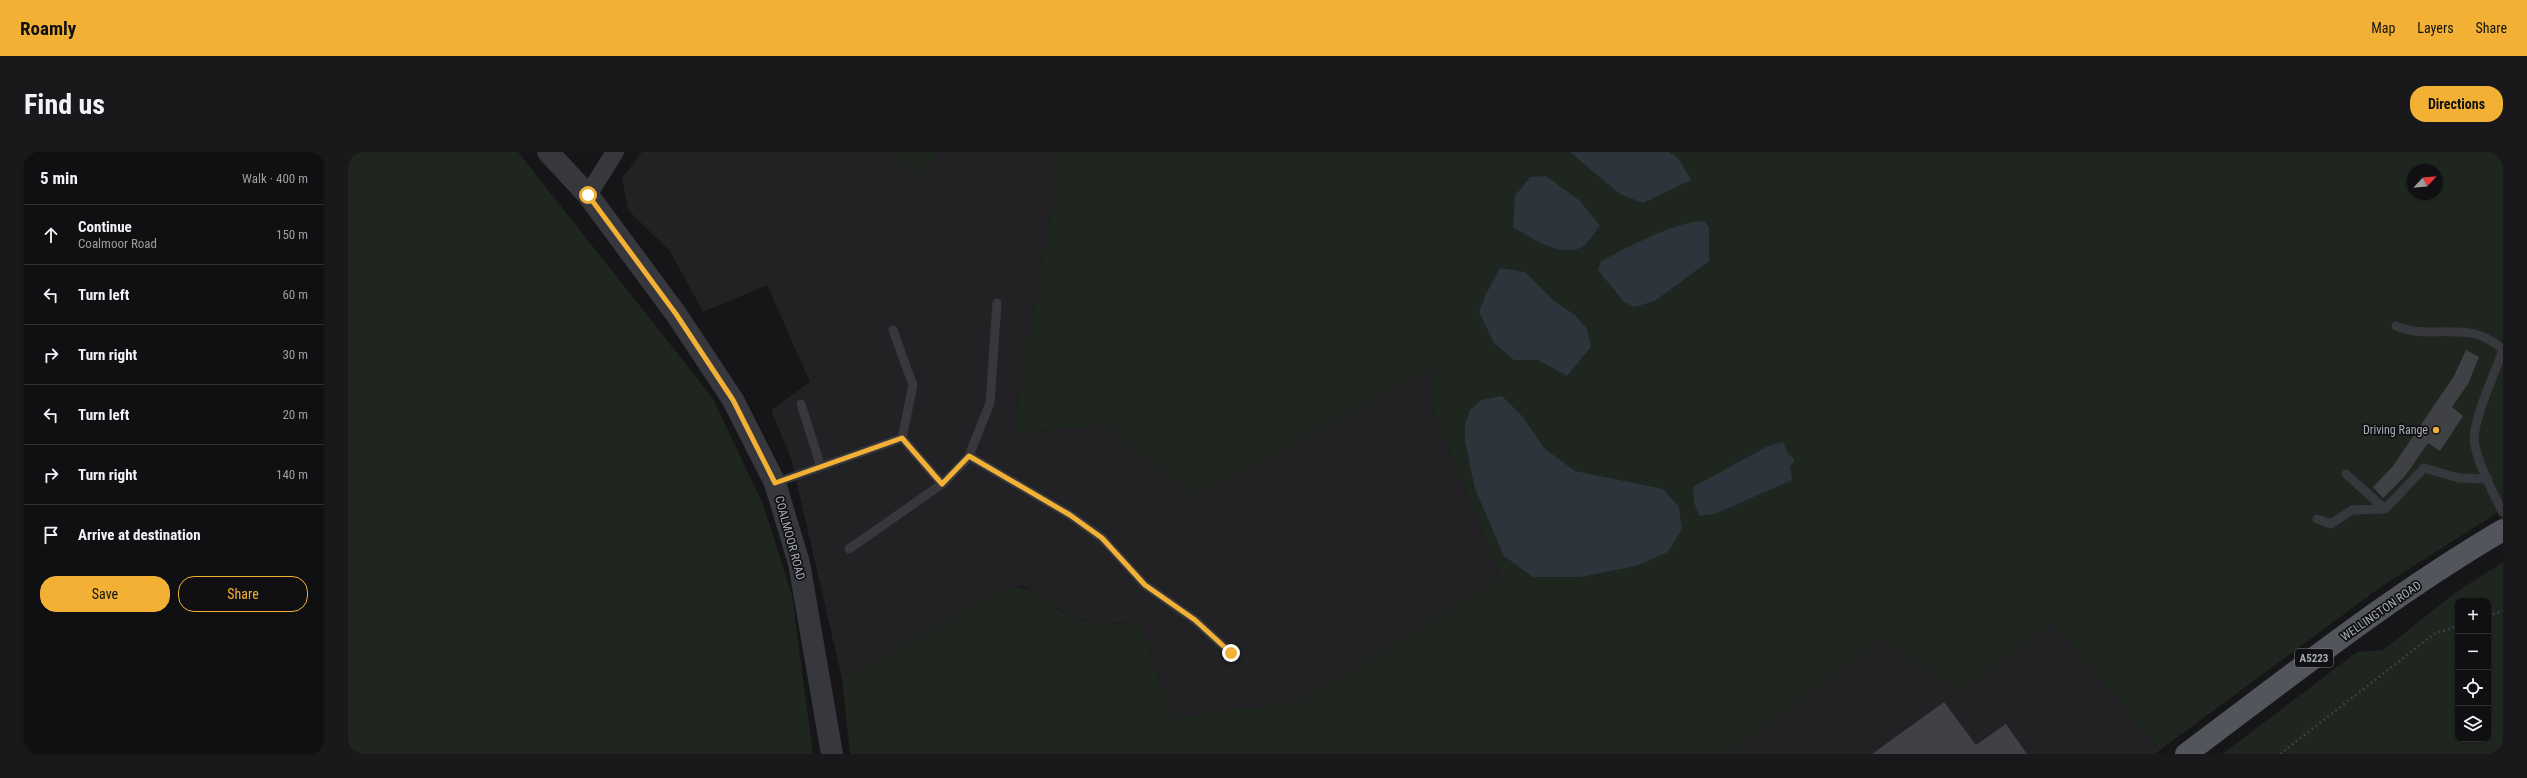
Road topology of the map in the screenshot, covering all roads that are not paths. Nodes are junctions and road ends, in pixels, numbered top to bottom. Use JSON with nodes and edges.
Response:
{"nodes":[{"id":1,"x":548,"y":152,"type":"edge"},
{"id":2,"x":615,"y":152,"type":"edge"},
{"id":3,"x":588,"y":195,"type":"junction"},
{"id":4,"x":998,"y":303,"type":"dead end"},
{"id":5,"x":2396,"y":326,"type":"dead end"},
{"id":6,"x":893,"y":330,"type":"dead end"},
{"id":7,"x":2503,"y":350,"type":"edge"},
{"id":8,"x":2503,"y":374,"type":"edge"},
{"id":9,"x":2492,"y":380,"type":"junction"},
{"id":10,"x":801,"y":404,"type":"dead end"},
{"id":11,"x":902,"y":438,"type":"junction"},
{"id":12,"x":969,"y":456,"type":"junction"},
{"id":13,"x":821,"y":467,"type":"junction"},
{"id":14,"x":2346,"y":474,"type":"dead end"},
{"id":15,"x":2488,"y":479,"type":"junction"},
{"id":16,"x":775,"y":483,"type":"junction"},
{"id":17,"x":942,"y":484,"type":"junction"},
{"id":18,"x":2385,"y":509,"type":"junction"},
{"id":19,"x":2503,"y":512,"type":"edge"},
{"id":20,"x":2317,"y":519,"type":"dead end"},
{"id":21,"x":2503,"y":530,"type":"edge"},
{"id":22,"x":849,"y":549,"type":"dead end"},
{"id":23,"x":1231,"y":653,"type":"dead end"},
{"id":24,"x":832,"y":754,"type":"edge"},
{"id":25,"x":2186,"y":754,"type":"edge"}],
"edges":[{"from":1,"to":3,"type":"street","name":"COALMOOR ROAD"},
{"from":2,"to":3,"type":"street"},
{"from":3,"to":16,"type":"street","name":"COALMOOR ROAD"},
{"from":4,"to":12,"type":"lane"},
{"from":5,"to":7,"type":"lane"},
{"from":6,"to":11,"type":"lane"},
{"from":7,"to":9,"type":"lane"},
{"from":8,"to":9,"type":"lane"},
{"from":9,"to":15,"type":"lane"},
{"from":10,"to":13,"type":"lane"},
{"from":11,"to":13,"type":"lane"},
{"from":11,"to":17,"type":"lane"},
{"from":12,"to":17,"type":"lane"},
{"from":12,"to":23,"type":"lane"},
{"from":13,"to":16,"type":"lane"},
{"from":14,"to":18,"type":"lane"},
{"from":15,"to":18,"type":"lane"},
{"from":15,"to":19,"type":"lane"},
{"from":16,"to":24,"type":"street","name":"COALMOOR ROAD"},
{"from":17,"to":22,"type":"lane"},
{"from":18,"to":20,"type":"lane"},
{"from":21,"to":25,"type":"main road","name":"WELLINGTON ROAD","number":"A5223"}]}
